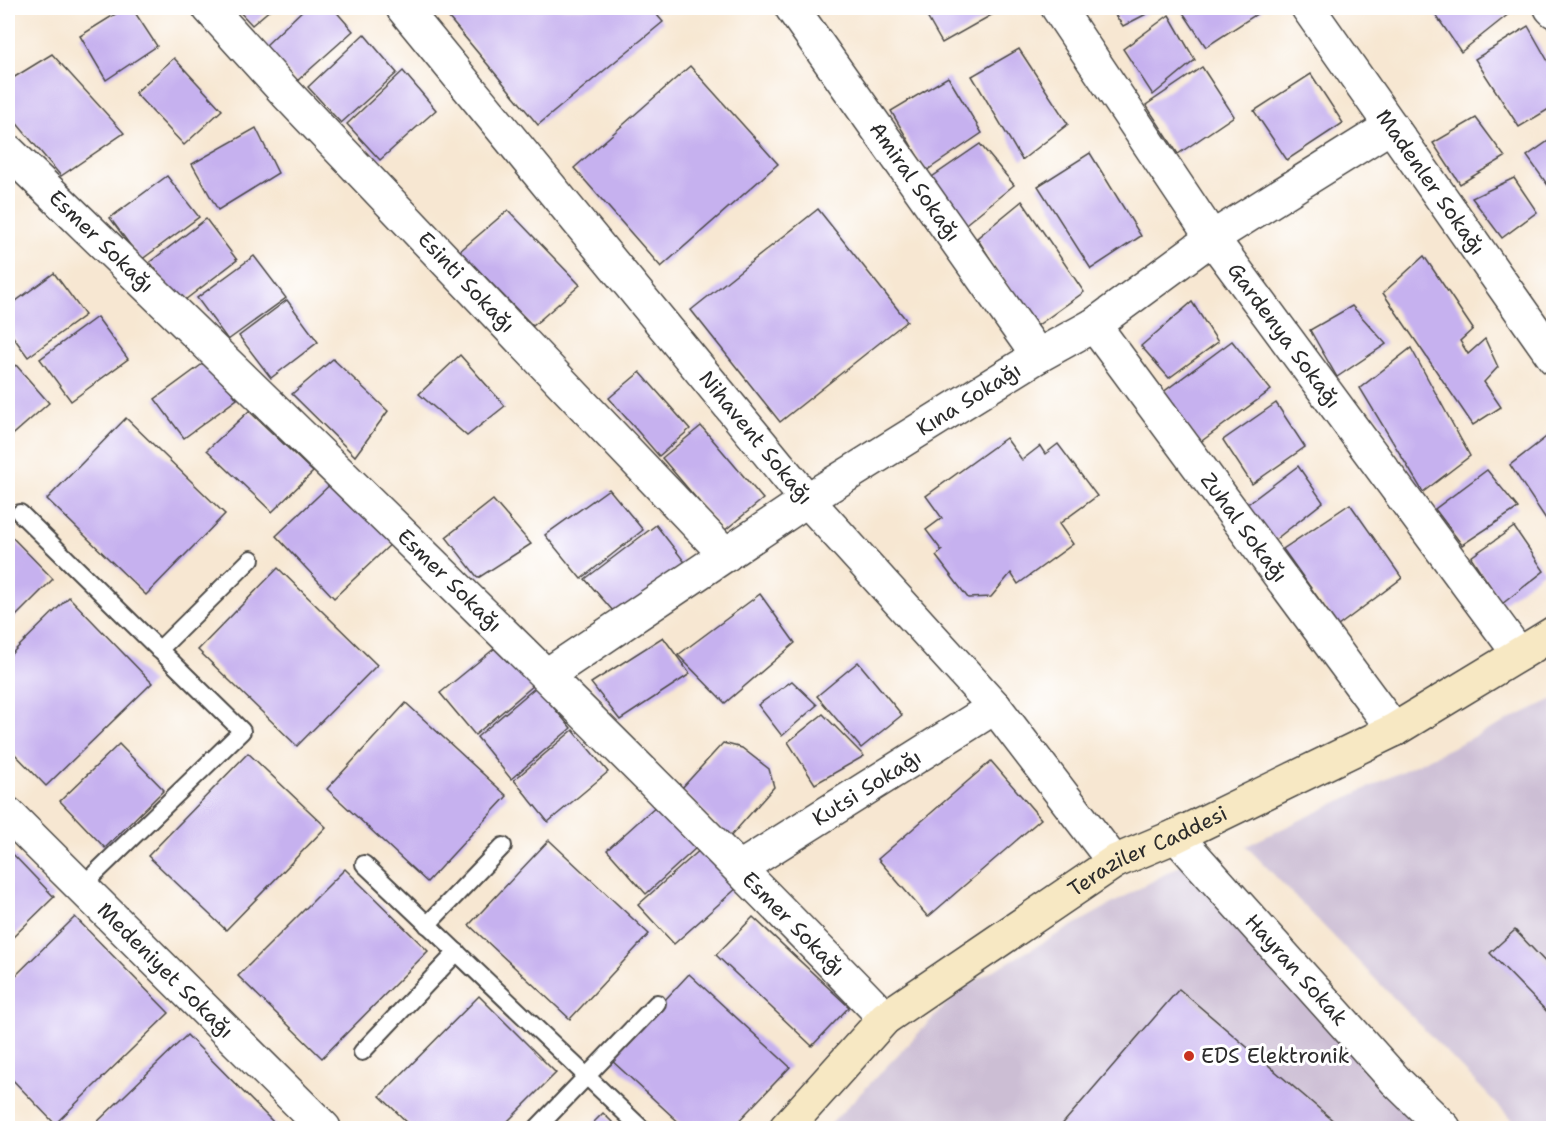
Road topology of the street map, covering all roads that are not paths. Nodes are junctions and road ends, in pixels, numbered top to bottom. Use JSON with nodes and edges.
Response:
{"nodes":[{"id":1,"x":209,"y":8,"type":"edge"},
{"id":2,"x":403,"y":8,"type":"edge"},
{"id":3,"x":792,"y":8,"type":"edge"},
{"id":4,"x":1058,"y":8,"type":"edge"},
{"id":5,"x":1308,"y":8,"type":"edge"},
{"id":6,"x":1391,"y":126,"type":"junction"},
{"id":7,"x":8,"y":151,"type":"edge"},
{"id":8,"x":1212,"y":238,"type":"junction"},
{"id":9,"x":1094,"y":325,"type":"junction"},
{"id":10,"x":1038,"y":356,"type":"junction"},
{"id":11,"x":1554,"y":358,"type":"edge"},
{"id":12,"x":807,"y":500,"type":"junction"},
{"id":13,"x":20,"y":513,"type":"dead end"},
{"id":14,"x":726,"y":555,"type":"junction"},
{"id":15,"x":251,"y":559,"type":"dead end"},
{"id":16,"x":1554,"y":633,"type":"edge"},
{"id":17,"x":159,"y":650,"type":"junction"},
{"id":18,"x":1519,"y":654,"type":"junction"},
{"id":19,"x":547,"y":675,"type":"junction"},
{"id":20,"x":994,"y":707,"type":"junction"},
{"id":21,"x":1394,"y":730,"type":"junction"},
{"id":22,"x":8,"y":814,"type":"edge"},
{"id":23,"x":1176,"y":836,"type":"junction"},
{"id":24,"x":503,"y":846,"type":"dead end"},
{"id":25,"x":1114,"y":862,"type":"junction"},
{"id":26,"x":364,"y":864,"type":"dead end"},
{"id":27,"x":740,"y":868,"type":"junction"},
{"id":28,"x":81,"y":887,"type":"junction"},
{"id":29,"x":427,"y":924,"type":"junction"},
{"id":30,"x":457,"y":952,"type":"junction"},
{"id":31,"x":657,"y":1003,"type":"dead end"},
{"id":32,"x":885,"y":1018,"type":"junction"},
{"id":33,"x":362,"y":1052,"type":"dead end"},
{"id":34,"x":587,"y":1077,"type":"junction"},
{"id":35,"x":324,"y":1128,"type":"edge"},
{"id":36,"x":537,"y":1128,"type":"edge"},
{"id":37,"x":641,"y":1128,"type":"edge"},
{"id":38,"x":786,"y":1128,"type":"edge"},
{"id":39,"x":1444,"y":1128,"type":"edge"}],
"edges":[{"from":1,"to":14,"type":"street","name":"Esinti Sokağı"},
{"from":2,"to":12,"type":"street","name":"Nihavent Sokağı"},
{"from":3,"to":10,"type":"street","name":"Amiral Sokağı"},
{"from":4,"to":8,"type":"street","name":"Gardenya Sokağı"},
{"from":5,"to":6,"type":"street","name":"Madenler Sokağı"},
{"from":6,"to":8,"type":"street","name":"Kına Sokağı"},
{"from":6,"to":11,"type":"street","name":"Madenler Sokağı"},
{"from":7,"to":19,"type":"street","name":"Esmer Sokağı"},
{"from":8,"to":9,"type":"street","name":"Kına Sokağı"},
{"from":8,"to":18,"type":"street","name":"Gardenya Sokağı"},
{"from":9,"to":10,"type":"street","name":"Kına Sokağı"},
{"from":9,"to":21,"type":"street","name":"Zuhal Sokağı"},
{"from":10,"to":12,"type":"street","name":"Kına Sokağı"},
{"from":12,"to":14,"type":"street","name":"Kına Sokağı"},
{"from":12,"to":20,"type":"street","name":"Nihavent Sokağı"},
{"from":13,"to":17,"type":"lane"},
{"from":14,"to":19,"type":"street","name":"Kına Sokağı"},
{"from":15,"to":17,"type":"lane"},
{"from":16,"to":18,"type":"main road","name":"Teraziler Caddesi"},
{"from":17,"to":28,"type":"lane"},
{"from":18,"to":21,"type":"main road","name":"Teraziler Caddesi"},
{"from":19,"to":27,"type":"street","name":"Esmer Sokağı"},
{"from":20,"to":25,"type":"street","name":"Nihavent Sokağı"},
{"from":20,"to":27,"type":"street","name":"Kutsi Sokağı"},
{"from":21,"to":23,"type":"main road","name":"Teraziler Caddesi"},
{"from":22,"to":28,"type":"street","name":"Medeniyet Sokağı"},
{"from":23,"to":25,"type":"main road","name":"Teraziler Caddesi"},
{"from":23,"to":39,"type":"street","name":"Hayran Sokak"},
{"from":24,"to":29,"type":"lane"},
{"from":25,"to":32,"type":"main road","name":"Teraziler Caddesi"},
{"from":26,"to":29,"type":"lane"},
{"from":27,"to":32,"type":"street","name":"Esmer Sokağı"},
{"from":28,"to":35,"type":"street","name":"Medeniyet Sokağı"},
{"from":29,"to":30,"type":"lane"},
{"from":30,"to":33,"type":"lane"},
{"from":30,"to":34,"type":"lane"},
{"from":31,"to":34,"type":"lane"},
{"from":32,"to":38,"type":"main road","name":"Teraziler Caddesi"},
{"from":34,"to":36,"type":"lane"},
{"from":34,"to":37,"type":"lane"}]}
